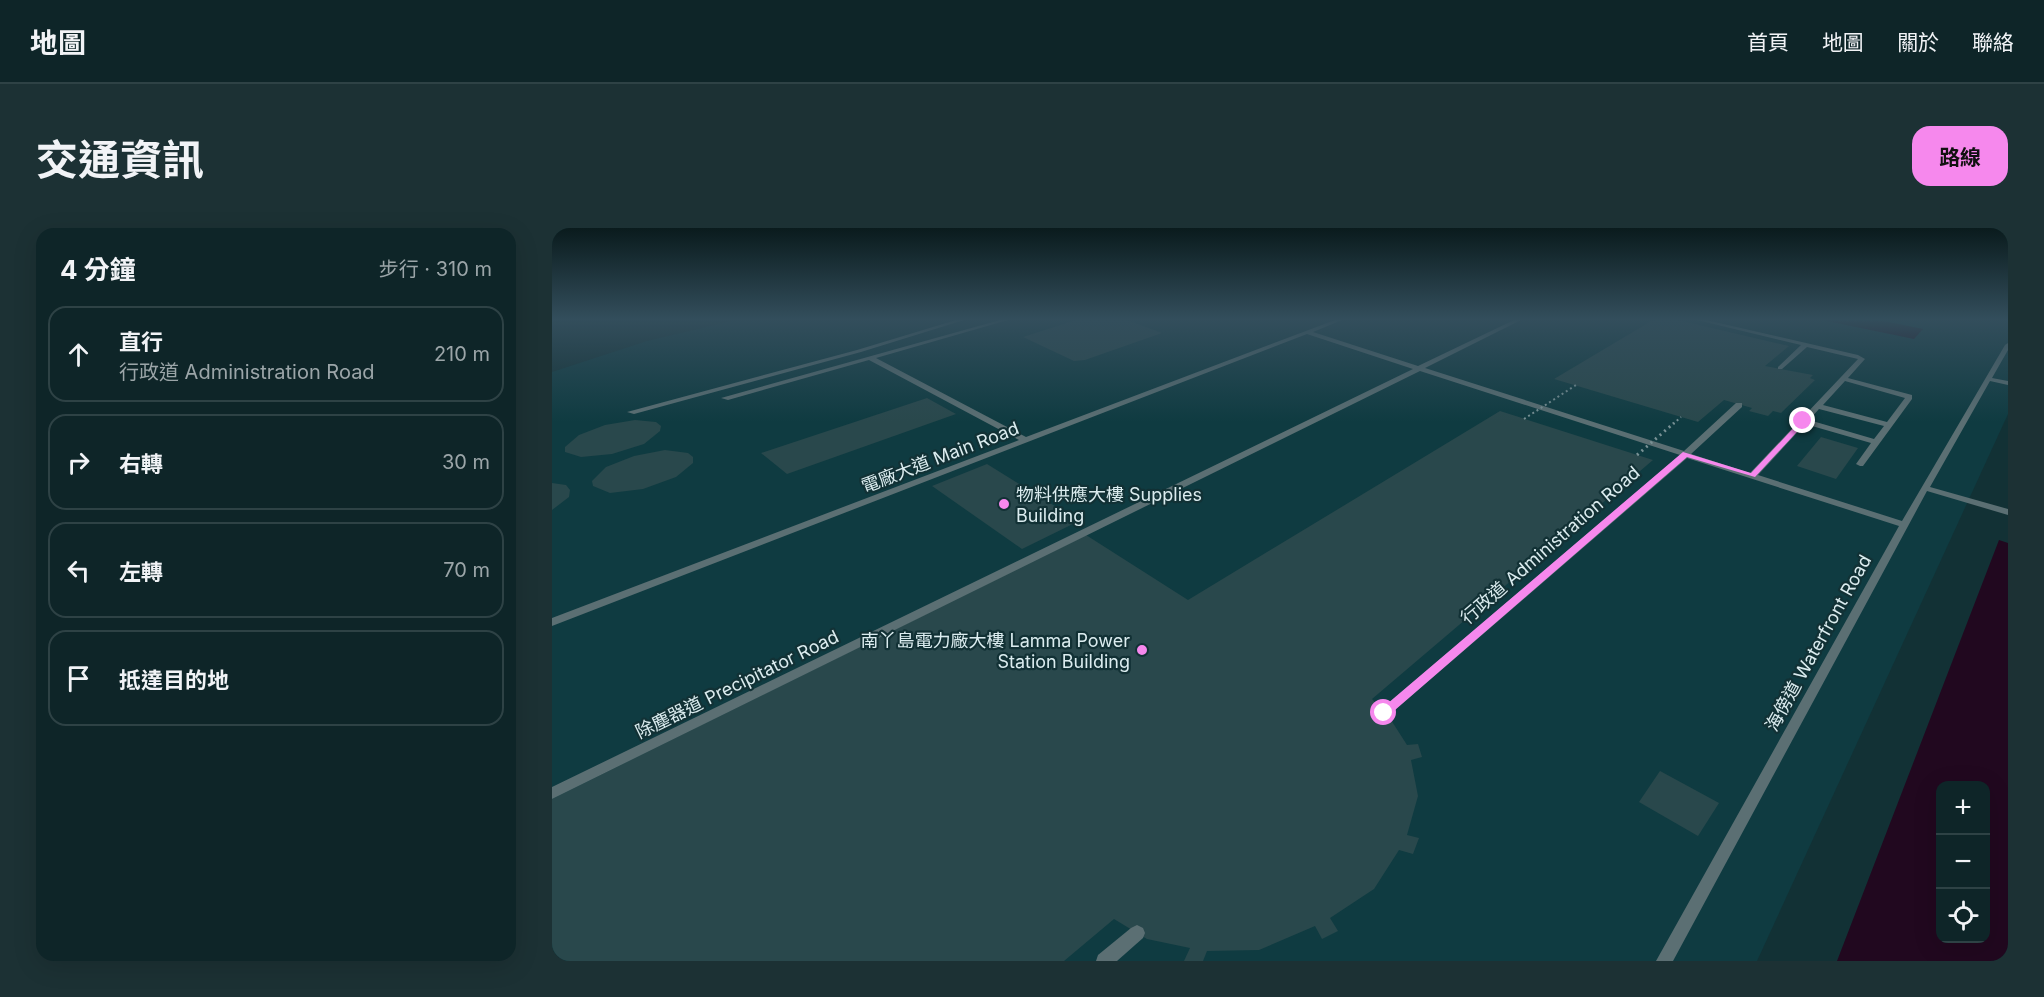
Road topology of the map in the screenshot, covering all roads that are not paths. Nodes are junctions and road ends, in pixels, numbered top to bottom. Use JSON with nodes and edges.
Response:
{"nodes":[{"id":1,"x":847,"y":354,"type":"edge"},
{"id":2,"x":855,"y":354,"type":"edge"},
{"id":3,"x":887,"y":354,"type":"edge"},
{"id":4,"x":1249,"y":354,"type":"edge"},
{"id":5,"x":1373,"y":354,"type":"edge"},
{"id":6,"x":1448,"y":354,"type":"edge"},
{"id":7,"x":1795,"y":354,"type":"edge"},
{"id":8,"x":1844,"y":354,"type":"edge"},
{"id":9,"x":2003,"y":354,"type":"edge"},
{"id":10,"x":874,"y":358,"type":"junction"},
{"id":11,"x":1780,"y":368,"type":"dead end"},
{"id":12,"x":1418,"y":369,"type":"junction"},
{"id":13,"x":1844,"y":379,"type":"junction"},
{"id":14,"x":1989,"y":379,"type":"junction"},
{"id":15,"x":2008,"y":383,"type":"edge"},
{"id":16,"x":725,"y":398,"type":"dead end"},
{"id":17,"x":1739,"y":405,"type":"dead end"},
{"id":18,"x":1818,"y":406,"type":"junction"},
{"id":19,"x":631,"y":412,"type":"dead end"},
{"id":20,"x":1803,"y":421,"type":"junction"},
{"id":21,"x":1889,"y":424,"type":"junction"},
{"id":22,"x":1027,"y":441,"type":"junction"},
{"id":23,"x":1876,"y":442,"type":"junction"},
{"id":24,"x":1686,"y":454,"type":"junction"},
{"id":25,"x":1860,"y":464,"type":"dead end"},
{"id":26,"x":1752,"y":476,"type":"junction"},
{"id":27,"x":1925,"y":488,"type":"junction"},
{"id":28,"x":2008,"y":513,"type":"edge"},
{"id":29,"x":1904,"y":525,"type":"junction"},
{"id":30,"x":552,"y":622,"type":"edge"},
{"id":31,"x":1384,"y":713,"type":"dead end"},
{"id":32,"x":552,"y":793,"type":"edge"},
{"id":33,"x":1137,"y":933,"type":"dead end"},
{"id":34,"x":1104,"y":961,"type":"edge"},
{"id":35,"x":1664,"y":961,"type":"edge"}],
"edges":[{"from":1,"to":19,"type":"lane"},
{"from":2,"to":10,"type":"lane"},
{"from":3,"to":10,"type":"lane"},
{"from":4,"to":22,"type":"lane","name":"電廠大道 Main Road"},
{"from":5,"to":12,"type":"lane"},
{"from":6,"to":12,"type":"lane","name":"除塵器道 Precipitator Road"},
{"from":7,"to":11,"type":"lane"},
{"from":8,"to":13,"type":"lane"},
{"from":9,"to":14,"type":"lane","name":"海傍道 Waterfront Road"},
{"from":10,"to":16,"type":"lane"},
{"from":10,"to":22,"type":"lane"},
{"from":12,"to":24,"type":"lane"},
{"from":12,"to":32,"type":"lane","name":"除塵器道 Precipitator Road"},
{"from":13,"to":18,"type":"lane"},
{"from":13,"to":21,"type":"lane"},
{"from":14,"to":15,"type":"lane"},
{"from":14,"to":27,"type":"lane","name":"海傍道 Waterfront Road"},
{"from":17,"to":24,"type":"lane","name":"行政道 Administration Road"},
{"from":18,"to":20,"type":"lane"},
{"from":18,"to":21,"type":"lane"},
{"from":20,"to":23,"type":"lane"},
{"from":20,"to":26,"type":"lane"},
{"from":21,"to":23,"type":"lane"},
{"from":22,"to":30,"type":"lane","name":"電廠大道 Main Road"},
{"from":23,"to":25,"type":"lane"},
{"from":24,"to":26,"type":"lane"},
{"from":24,"to":31,"type":"lane","name":"行政道 Administration Road"},
{"from":26,"to":29,"type":"lane"},
{"from":27,"to":28,"type":"lane"},
{"from":27,"to":29,"type":"lane","name":"海傍道 Waterfront Road"},
{"from":29,"to":35,"type":"lane","name":"海傍道 Waterfront Road"},
{"from":33,"to":34,"type":"lane"}]}
